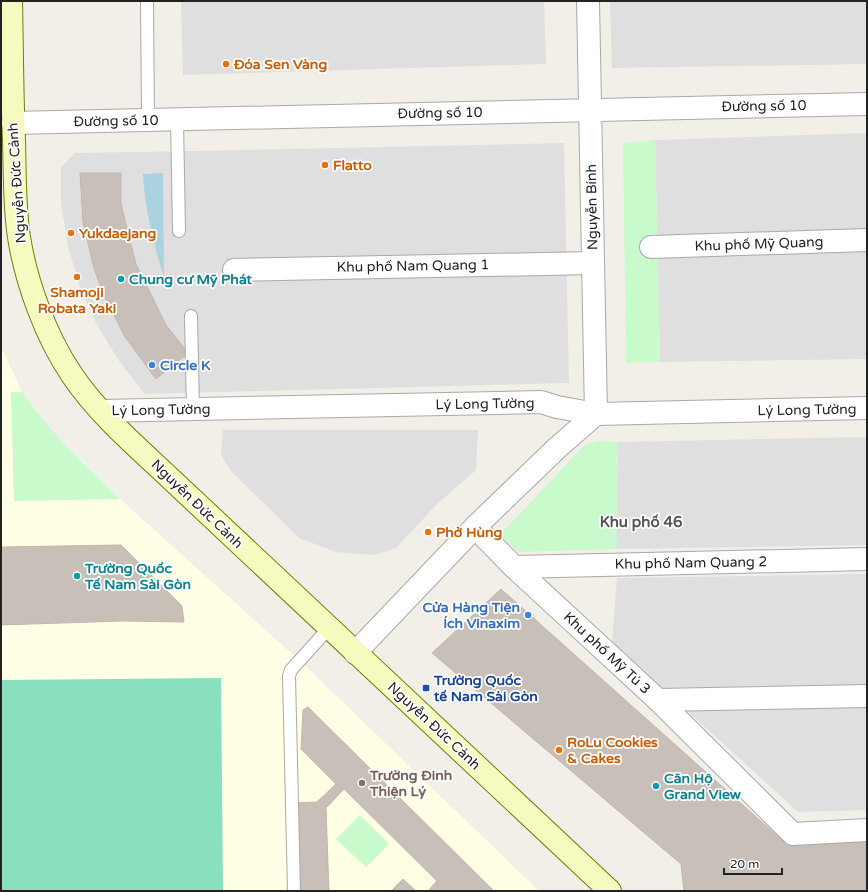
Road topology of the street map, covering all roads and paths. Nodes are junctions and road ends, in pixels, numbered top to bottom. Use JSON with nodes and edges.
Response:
{"nodes":[{"id":1,"x":11,"y":1,"type":"edge"},
{"id":2,"x":146,"y":1,"type":"edge"},
{"id":3,"x":588,"y":1,"type":"edge"},
{"id":4,"x":867,"y":104,"type":"edge"},
{"id":5,"x":590,"y":110,"type":"junction"},
{"id":6,"x":148,"y":120,"type":"junction"},
{"id":7,"x":177,"y":120,"type":"junction"},
{"id":8,"x":13,"y":124,"type":"junction"},
{"id":9,"x":179,"y":231,"type":"dead end"},
{"id":10,"x":867,"y":240,"type":"edge"},
{"id":11,"x":651,"y":247,"type":"dead end"},
{"id":12,"x":593,"y":263,"type":"junction"},
{"id":13,"x":234,"y":270,"type":"dead end"},
{"id":14,"x":191,"y":316,"type":"dead end"},
{"id":15,"x":867,"y":408,"type":"edge"},
{"id":16,"x":192,"y":410,"type":"junction"},
{"id":17,"x":101,"y":411,"type":"junction"},
{"id":18,"x":596,"y":414,"type":"junction"},
{"id":19,"x":475,"y":526,"type":"junction"},
{"id":20,"x":867,"y":559,"type":"edge"},
{"id":21,"x":514,"y":567,"type":"junction"},
{"id":22,"x":329,"y":628,"type":"junction"},
{"id":23,"x":355,"y":653,"type":"junction"},
{"id":24,"x":867,"y":696,"type":"edge"},
{"id":25,"x":658,"y":700,"type":"junction"},
{"id":26,"x":867,"y":830,"type":"edge"},
{"id":27,"x":294,"y":891,"type":"edge"},
{"id":28,"x":610,"y":891,"type":"edge"}],
"edges":[{"from":1,"to":8,"type":"main road","name":"Nguyễn Đức Cảnh"},
{"from":2,"to":6,"type":"lane"},
{"from":3,"to":5,"type":"street","name":"Nguyễn Bính"},
{"from":4,"to":5,"type":"street","name":"Đường số 10"},
{"from":5,"to":7,"type":"street","name":"Đường số 10"},
{"from":5,"to":12,"type":"street","name":"Nguyễn Bính"},
{"from":6,"to":7,"type":"street","name":"Đường số 10"},
{"from":6,"to":8,"type":"street","name":"Đường số 10"},
{"from":7,"to":9,"type":"lane"},
{"from":8,"to":17,"type":"main road","name":"Nguyễn Đức Cảnh"},
{"from":10,"to":11,"type":"street","name":"Khu phố Mỹ Quang"},
{"from":12,"to":13,"type":"street","name":"Khu phố Nam Quang 1"},
{"from":12,"to":18,"type":"street","name":"Nguyễn Bính"},
{"from":14,"to":16,"type":"lane"},
{"from":15,"to":18,"type":"street","name":"Lý Long Tường"},
{"from":16,"to":17,"type":"street","name":"Lý Long Tường"},
{"from":16,"to":18,"type":"street","name":"Lý Long Tường"},
{"from":17,"to":22,"type":"main road","name":"Nguyễn Đức Cảnh"},
{"from":18,"to":19,"type":"street"},
{"from":19,"to":21,"type":"street","name":"Khu phố Mỹ Tú 3"},
{"from":19,"to":23,"type":"street"},
{"from":20,"to":21,"type":"street","name":"Khu phố Nam Quang 2"},
{"from":21,"to":25,"type":"street","name":"Khu phố Mỹ Tú 3"},
{"from":22,"to":23,"type":"main road","name":"Nguyễn Đức Cảnh"},
{"from":22,"to":27,"type":"lane"},
{"from":23,"to":28,"type":"main road","name":"Nguyễn Đức Cảnh"},
{"from":24,"to":25,"type":"street","name":"Khu phố Mỹ Tú 3"},
{"from":25,"to":26,"type":"street"}]}
